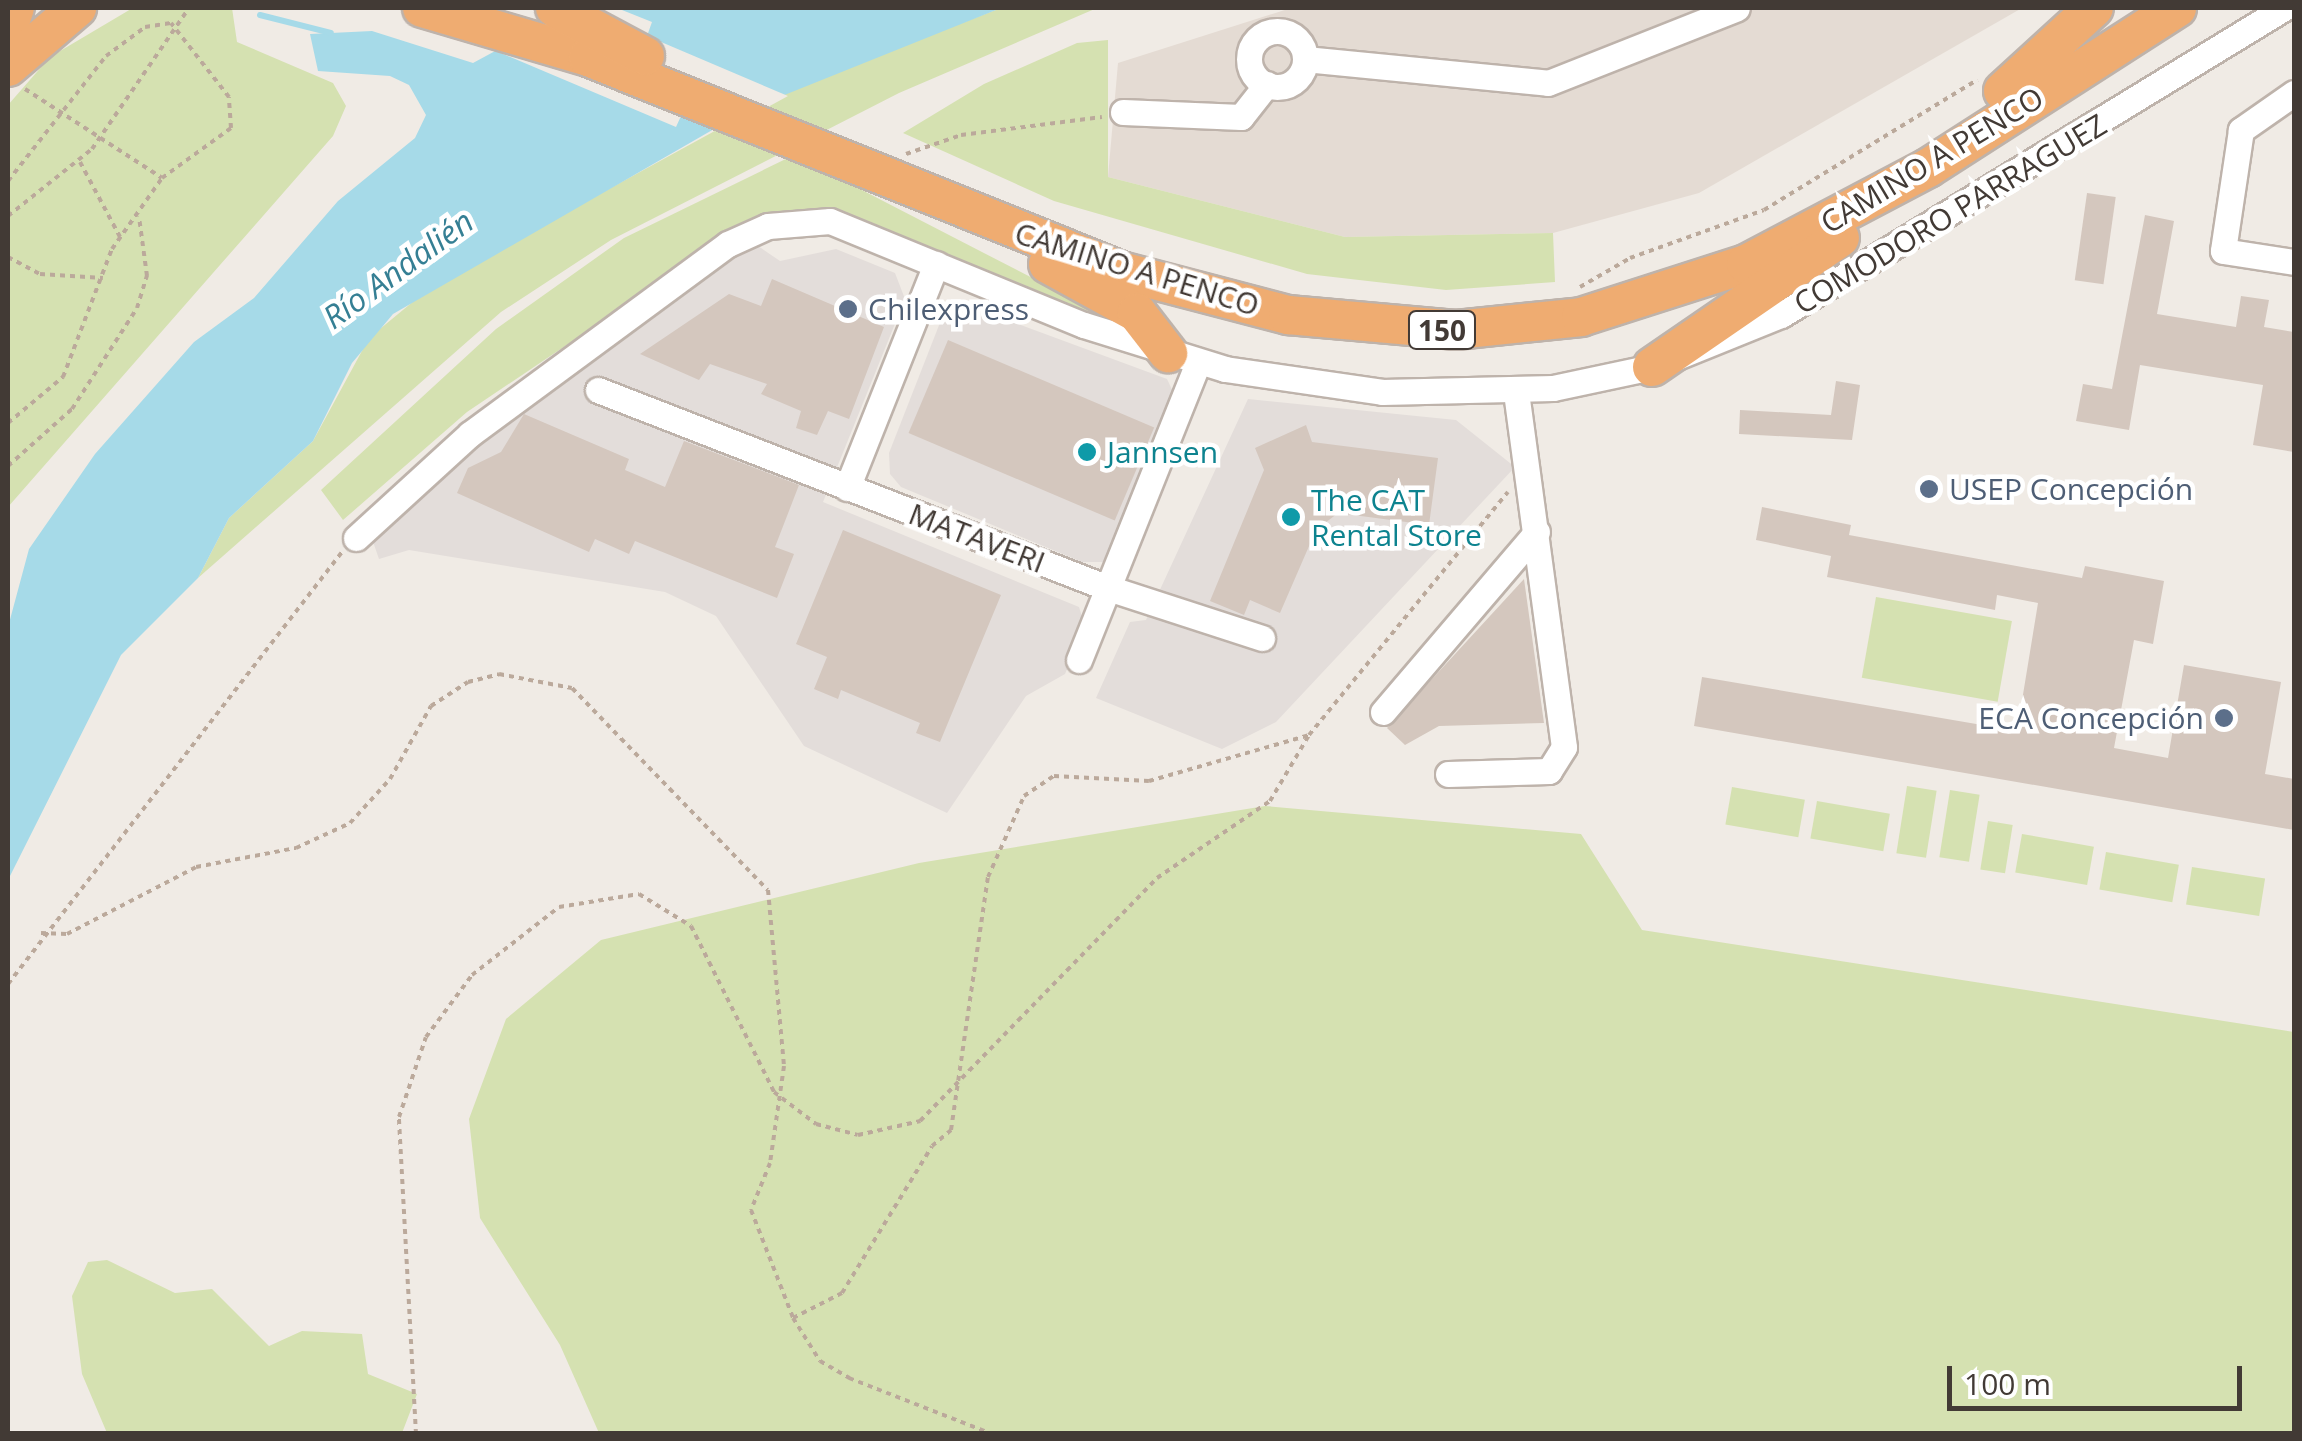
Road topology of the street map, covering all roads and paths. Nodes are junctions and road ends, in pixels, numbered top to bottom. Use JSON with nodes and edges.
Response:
{"nodes":[{"id":1,"x":16,"y":8,"type":"edge"},
{"id":2,"x":77,"y":8,"type":"edge"},
{"id":3,"x":189,"y":8,"type":"edge"},
{"id":4,"x":422,"y":8,"type":"edge"},
{"id":5,"x":555,"y":8,"type":"edge"},
{"id":6,"x":1736,"y":8,"type":"edge"},
{"id":7,"x":2094,"y":8,"type":"edge"},
{"id":8,"x":2134,"y":8,"type":"edge"},
{"id":9,"x":2176,"y":8,"type":"edge"},
{"id":10,"x":2284,"y":8,"type":"edge"},
{"id":11,"x":171,"y":24,"type":"junction"},
{"id":12,"x":8,"y":29,"type":"edge"},
{"id":13,"x":604,"y":52,"type":"junction"},
{"id":14,"x":1301,"y":68,"type":"junction"},
{"id":15,"x":12,"y":77,"type":"edge"},
{"id":16,"x":1997,"y":82,"type":"junction"},
{"id":17,"x":1266,"y":84,"type":"junction"},
{"id":18,"x":2294,"y":94,"type":"edge"},
{"id":19,"x":58,"y":107,"type":"junction"},
{"id":20,"x":1122,"y":112,"type":"joint"},
{"id":21,"x":102,"y":138,"type":"junction"},
{"id":22,"x":80,"y":162,"type":"junction"},
{"id":23,"x":883,"y":168,"type":"junction"},
{"id":24,"x":1928,"y":168,"type":"junction"},
{"id":25,"x":162,"y":178,"type":"junction"},
{"id":26,"x":8,"y":181,"type":"edge"},
{"id":27,"x":941,"y":204,"type":"junction"},
{"id":28,"x":8,"y":216,"type":"edge"},
{"id":29,"x":138,"y":216,"type":"junction"},
{"id":30,"x":120,"y":237,"type":"junction"},
{"id":31,"x":8,"y":257,"type":"edge"},
{"id":32,"x":2294,"y":262,"type":"edge"},
{"id":33,"x":936,"y":264,"type":"junction"},
{"id":34,"x":103,"y":278,"type":"junction"},
{"id":35,"x":1570,"y":296,"type":"junction"},
{"id":36,"x":1183,"y":358,"type":"junction"},
{"id":37,"x":1652,"y":367,"type":"junction"},
{"id":38,"x":598,"y":390,"type":"dead end"},
{"id":39,"x":1516,"y":392,"type":"junction"},
{"id":40,"x":8,"y":423,"type":"edge"},
{"id":41,"x":8,"y":466,"type":"edge"},
{"id":42,"x":847,"y":488,"type":"junction"},
{"id":43,"x":1499,"y":502,"type":"dead end"},
{"id":44,"x":1536,"y":532,"type":"junction"},
{"id":45,"x":356,"y":538,"type":"joint"},
{"id":46,"x":1108,"y":588,"type":"junction"},
{"id":47,"x":1262,"y":638,"type":"dead end"},
{"id":48,"x":1079,"y":660,"type":"dead end"},
{"id":49,"x":1382,"y":712,"type":"dead end"},
{"id":50,"x":1309,"y":735,"type":"junction"},
{"id":51,"x":1448,"y":774,"type":"dead end"},
{"id":52,"x":41,"y":933,"type":"junction"},
{"id":53,"x":8,"y":984,"type":"edge"},
{"id":54,"x":959,"y":1089,"type":"junction"},
{"id":55,"x":774,"y":1092,"type":"junction"},
{"id":56,"x":793,"y":1318,"type":"junction"},
{"id":57,"x":416,"y":1434,"type":"edge"},
{"id":58,"x":992,"y":1434,"type":"edge"}],
"edges":[{"from":1,"to":12,"type":"highway"},
{"from":2,"to":15,"type":"highway"},
{"from":3,"to":11,"type":"path"},
{"from":4,"to":13,"type":"highway"},
{"from":5,"to":13,"type":"highway"},
{"from":6,"to":14,"type":"street"},
{"from":7,"to":16,"type":"highway"},
{"from":8,"to":16,"type":"highway","name":"CAMINO A PENCO","number":"150"},
{"from":9,"to":24,"type":"highway","name":"CAMINO A PENCO","number":"150"},
{"from":10,"to":37,"type":"street","name":"COMODORO PARRAGUEZ"},
{"from":11,"to":19,"type":"path"},
{"from":11,"to":21,"type":"path"},
{"from":11,"to":25,"type":"path"},
{"from":13,"to":23,"type":"highway","name":"CAMINO A PENCO","number":"150"},
{"from":14,"to":17,"type":"street"},
{"from":14,"to":17,"type":"street"},
{"from":15,"to":19,"type":"path"},
{"from":16,"to":35,"type":"path"},
{"from":16,"to":35,"type":"highway","name":"CAMINO A PENCO","number":"150"},
{"from":17,"to":20,"type":"street"},
{"from":18,"to":32,"type":"street"},
{"from":19,"to":21,"type":"path"},
{"from":19,"to":26,"type":"path"},
{"from":20,"to":23,"type":"path"},
{"from":21,"to":22,"type":"path"},
{"from":21,"to":25,"type":"path"},
{"from":22,"to":28,"type":"path"},
{"from":22,"to":30,"type":"path"},
{"from":23,"to":27,"type":"highway","name":"CAMINO A PENCO","number":"150"},
{"from":23,"to":35,"type":"highway","name":"CAMINO A PENCO","number":"150"},
{"from":24,"to":27,"type":"highway","name":"CAMINO A PENCO","number":"150"},
{"from":24,"to":37,"type":"highway"},
{"from":25,"to":29,"type":"path"},
{"from":27,"to":36,"type":"highway"},
{"from":29,"to":30,"type":"path"},
{"from":29,"to":41,"type":"path"},
{"from":30,"to":34,"type":"path"},
{"from":31,"to":34,"type":"path"},
{"from":33,"to":36,"type":"street","name":"COMODORO PARRAGUEZ"},
{"from":33,"to":42,"type":"street"},
{"from":33,"to":45,"type":"street","name":"COMODORO PARRAGUEZ"},
{"from":34,"to":40,"type":"path"},
{"from":36,"to":39,"type":"street","name":"COMODORO PARRAGUEZ"},
{"from":36,"to":46,"type":"street"},
{"from":37,"to":39,"type":"street","name":"COMODORO PARRAGUEZ"},
{"from":38,"to":42,"type":"street","name":"MATAVERI"},
{"from":39,"to":44,"type":"street"},
{"from":42,"to":46,"type":"street","name":"MATAVERI"},
{"from":43,"to":50,"type":"path"},
{"from":44,"to":49,"type":"street"},
{"from":44,"to":51,"type":"street"},
{"from":45,"to":52,"type":"path"},
{"from":46,"to":47,"type":"street","name":"MATAVERI"},
{"from":46,"to":48,"type":"street"},
{"from":50,"to":54,"type":"path"},
{"from":50,"to":54,"type":"path"},
{"from":52,"to":53,"type":"path"},
{"from":52,"to":55,"type":"path"},
{"from":54,"to":55,"type":"path"},
{"from":54,"to":56,"type":"path"},
{"from":55,"to":56,"type":"path"},
{"from":55,"to":57,"type":"path"},
{"from":56,"to":58,"type":"path"}]}
